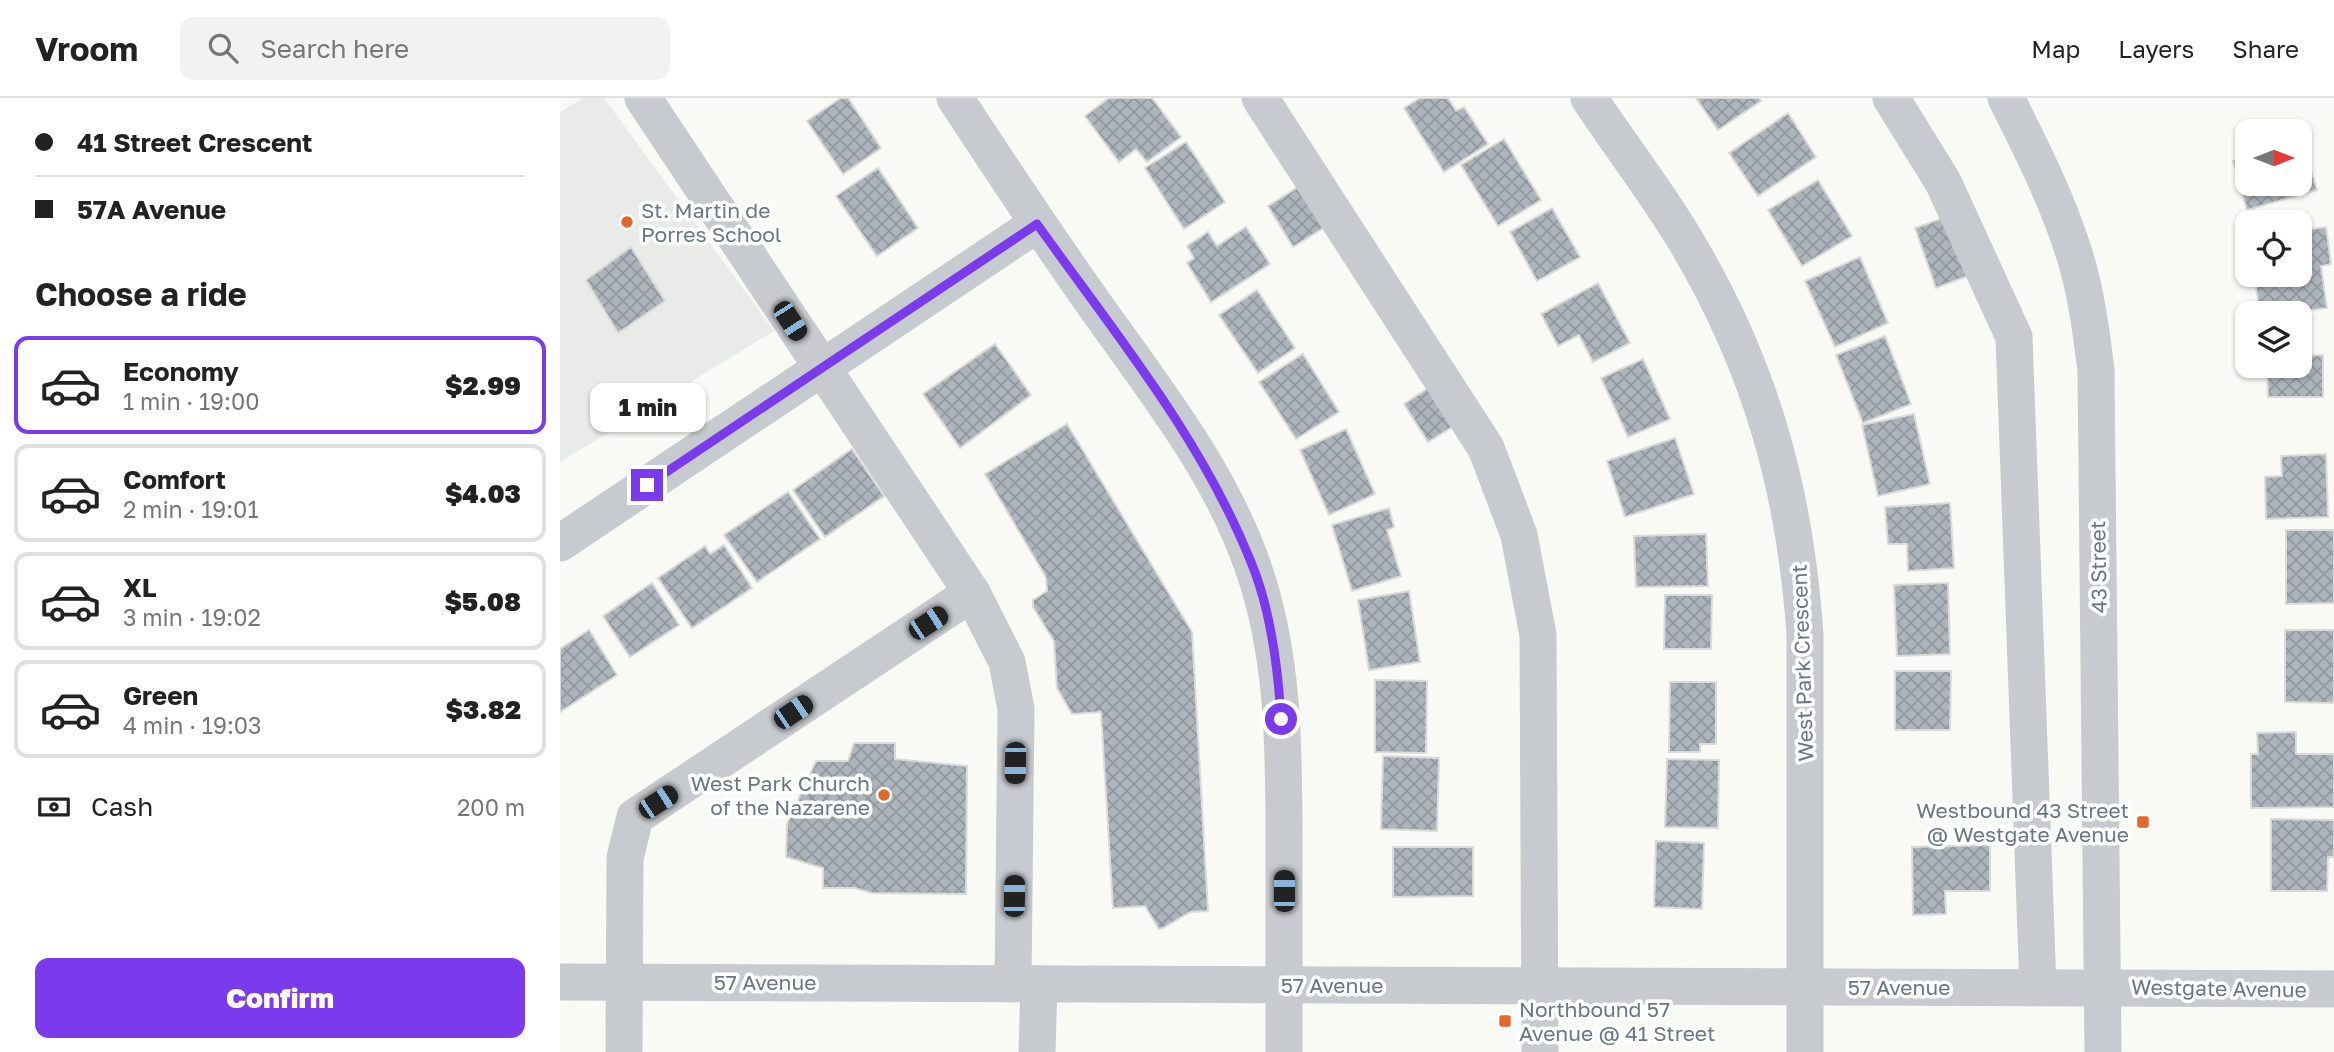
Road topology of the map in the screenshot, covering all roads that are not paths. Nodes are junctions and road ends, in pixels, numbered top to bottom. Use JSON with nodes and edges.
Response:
{"nodes":[{"id":1,"x":643,"y":98,"type":"edge"},
{"id":2,"x":955,"y":98,"type":"edge"},
{"id":3,"x":1261,"y":98,"type":"edge"},
{"id":4,"x":1589,"y":98,"type":"edge"},
{"id":5,"x":1891,"y":98,"type":"edge"},
{"id":6,"x":2006,"y":98,"type":"edge"},
{"id":7,"x":1037,"y":224,"type":"junction"},
{"id":8,"x":821,"y":368,"type":"junction"},
{"id":9,"x":560,"y":543,"type":"edge"},
{"id":10,"x":972,"y":593,"type":"junction"},
{"id":11,"x":560,"y":982,"type":"edge"},
{"id":12,"x":624,"y":982,"type":"junction"},
{"id":13,"x":1026,"y":984,"type":"junction"},
{"id":14,"x":1284,"y":985,"type":"junction"},
{"id":15,"x":1540,"y":986,"type":"junction"},
{"id":16,"x":1805,"y":986,"type":"junction"},
{"id":17,"x":2103,"y":986,"type":"junction"},
{"id":18,"x":2038,"y":987,"type":"junction"},
{"id":19,"x":2334,"y":989,"type":"edge"},
{"id":20,"x":624,"y":1052,"type":"edge"},
{"id":21,"x":1037,"y":1052,"type":"edge"},
{"id":22,"x":1284,"y":1052,"type":"edge"},
{"id":23,"x":1540,"y":1052,"type":"edge"},
{"id":24,"x":1805,"y":1052,"type":"edge"},
{"id":25,"x":2103,"y":1052,"type":"edge"}],
"edges":[{"from":1,"to":8,"type":"street"},
{"from":2,"to":7,"type":"street"},
{"from":3,"to":15,"type":"street"},
{"from":4,"to":16,"type":"street","name":"West Park Crescent"},
{"from":5,"to":18,"type":"street"},
{"from":6,"to":17,"type":"street","name":"43 Street"},
{"from":7,"to":8,"type":"street"},
{"from":7,"to":14,"type":"street"},
{"from":8,"to":9,"type":"street"},
{"from":8,"to":10,"type":"street"},
{"from":10,"to":12,"type":"street"},
{"from":10,"to":13,"type":"street"},
{"from":11,"to":12,"type":"street","name":"57 Avenue"},
{"from":12,"to":13,"type":"street","name":"57 Avenue"},
{"from":12,"to":20,"type":"street"},
{"from":13,"to":14,"type":"street","name":"57 Avenue"},
{"from":13,"to":21,"type":"street"},
{"from":14,"to":15,"type":"street","name":"57 Avenue"},
{"from":14,"to":22,"type":"street"},
{"from":15,"to":16,"type":"street","name":"57 Avenue"},
{"from":15,"to":23,"type":"street"},
{"from":16,"to":18,"type":"street","name":"57 Avenue"},
{"from":16,"to":24,"type":"street","name":"West Park Crescent"},
{"from":17,"to":18,"type":"street","name":"57 Avenue"},
{"from":17,"to":19,"type":"street","name":"Westgate Avenue"},
{"from":17,"to":25,"type":"street","name":"43 Street"}]}
